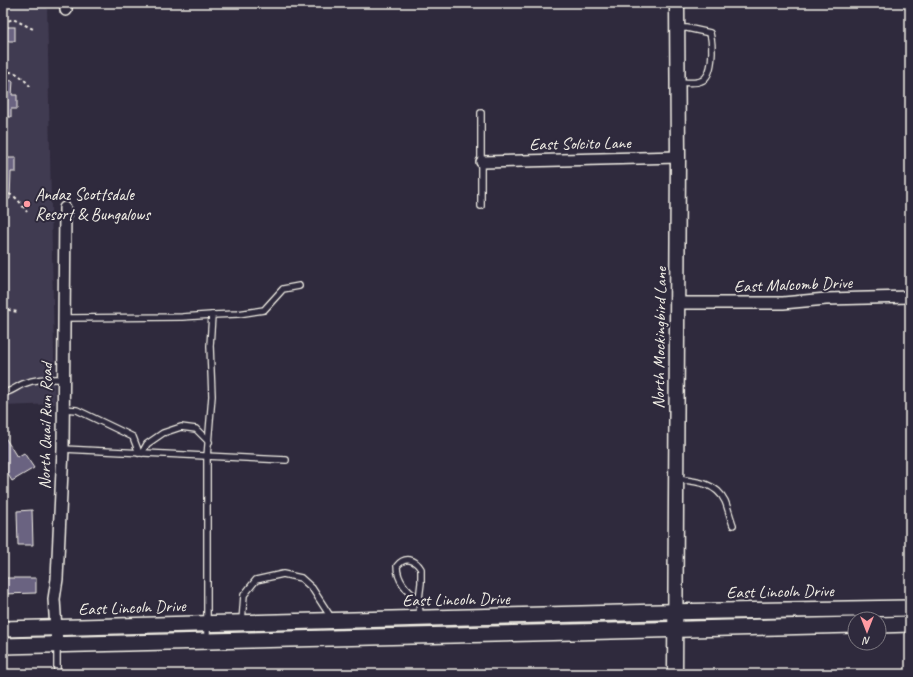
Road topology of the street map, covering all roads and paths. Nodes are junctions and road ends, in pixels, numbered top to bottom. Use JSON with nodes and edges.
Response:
{"nodes":[{"id":1,"x":677,"y":3,"type":"edge"},
{"id":2,"x":3,"y":23,"type":"edge"},
{"id":3,"x":33,"y":28,"type":"dead end"},
{"id":4,"x":677,"y":28,"type":"junction"},
{"id":5,"x":3,"y":73,"type":"edge"},
{"id":6,"x":678,"y":82,"type":"junction"},
{"id":7,"x":31,"y":87,"type":"dead end"},
{"id":8,"x":481,"y":113,"type":"dead end"},
{"id":9,"x":678,"y":158,"type":"junction"},
{"id":10,"x":482,"y":162,"type":"junction"},
{"id":11,"x":3,"y":194,"type":"edge"},
{"id":12,"x":481,"y":206,"type":"dead end"},
{"id":13,"x":65,"y":208,"type":"dead end"},
{"id":14,"x":27,"y":212,"type":"dead end"},
{"id":15,"x":298,"y":286,"type":"dead end"},
{"id":16,"x":910,"y":297,"type":"edge"},
{"id":17,"x":678,"y":303,"type":"junction"},
{"id":18,"x":3,"y":306,"type":"edge"},
{"id":19,"x":18,"y":312,"type":"dead end"},
{"id":20,"x":212,"y":315,"type":"junction"},
{"id":21,"x":64,"y":318,"type":"junction"},
{"id":22,"x":64,"y":379,"type":"junction"},
{"id":23,"x":3,"y":393,"type":"edge"},
{"id":24,"x":63,"y":409,"type":"junction"},
{"id":25,"x":209,"y":442,"type":"junction"},
{"id":26,"x":63,"y":449,"type":"junction"},
{"id":27,"x":140,"y":453,"type":"junction"},
{"id":28,"x":207,"y":457,"type":"junction"},
{"id":29,"x":286,"y":460,"type":"dead end"},
{"id":30,"x":676,"y":479,"type":"junction"},
{"id":31,"x":733,"y":524,"type":"dead end"},
{"id":32,"x":419,"y":599,"type":"junction"},
{"id":33,"x":910,"y":608,"type":"edge"},
{"id":34,"x":890,"y":609,"type":"junction"},
{"id":35,"x":675,"y":612,"type":"junction"},
{"id":36,"x":419,"y":618,"type":"junction"},
{"id":37,"x":887,"y":618,"type":"edge"},
{"id":38,"x":333,"y":620,"type":"junction"},
{"id":39,"x":242,"y":623,"type":"junction"},
{"id":40,"x":207,"y":624,"type":"junction"},
{"id":41,"x":887,"y":624,"type":"edge"},
{"id":42,"x":910,"y":624,"type":"edge"},
{"id":43,"x":847,"y":625,"type":"edge"},
{"id":44,"x":57,"y":628,"type":"junction"},
{"id":45,"x":3,"y":629,"type":"edge"},
{"id":46,"x":675,"y":629,"type":"junction"},
{"id":47,"x":416,"y":636,"type":"junction"},
{"id":48,"x":207,"y":641,"type":"junction"},
{"id":49,"x":57,"y":644,"type":"junction"},
{"id":50,"x":3,"y":646,"type":"edge"},
{"id":51,"x":57,"y":674,"type":"edge"},
{"id":52,"x":675,"y":674,"type":"edge"}],
"edges":[{"from":1,"to":4,"type":"street","name":"North Mockingbird Lane"},
{"from":2,"to":3,"type":"path"},
{"from":4,"to":6,"type":"street","name":"North Mockingbird Lane"},
{"from":4,"to":6,"type":"lane"},
{"from":5,"to":7,"type":"path"},
{"from":6,"to":9,"type":"street","name":"North Mockingbird Lane"},
{"from":8,"to":10,"type":"lane"},
{"from":9,"to":10,"type":"street","name":"East Solcito Lane"},
{"from":9,"to":17,"type":"street","name":"North Mockingbird Lane"},
{"from":10,"to":12,"type":"lane"},
{"from":11,"to":14,"type":"path"},
{"from":13,"to":21,"type":"street","name":"North Quail Run Road"},
{"from":15,"to":20,"type":"lane"},
{"from":16,"to":17,"type":"street","name":"East Malcomb Drive"},
{"from":17,"to":30,"type":"street","name":"North Mockingbird Lane"},
{"from":18,"to":19,"type":"path"},
{"from":20,"to":21,"type":"lane"},
{"from":20,"to":25,"type":"lane"},
{"from":21,"to":22,"type":"street","name":"North Quail Run Road"},
{"from":22,"to":23,"type":"lane"},
{"from":22,"to":24,"type":"street","name":"North Quail Run Road"},
{"from":24,"to":26,"type":"street","name":"North Quail Run Road"},
{"from":24,"to":27,"type":"lane"},
{"from":25,"to":27,"type":"lane"},
{"from":25,"to":28,"type":"lane"},
{"from":26,"to":27,"type":"lane"},
{"from":26,"to":44,"type":"street","name":"North Quail Run Road"},
{"from":27,"to":28,"type":"lane"},
{"from":28,"to":29,"type":"lane"},
{"from":28,"to":40,"type":"lane"},
{"from":30,"to":31,"type":"lane"},
{"from":30,"to":35,"type":"street","name":"North Mockingbird Lane"},
{"from":32,"to":32,"type":"lane"},
{"from":32,"to":36,"type":"lane"},
{"from":33,"to":34,"type":"main road","name":"East Lincoln Drive"},
{"from":34,"to":35,"type":"main road","name":"East Lincoln Drive"},
{"from":34,"to":37,"type":"main road"},
{"from":35,"to":36,"type":"main road","name":"East Lincoln Drive"},
{"from":35,"to":46,"type":"street","name":"North Mockingbird Lane"},
{"from":36,"to":38,"type":"main road","name":"East Lincoln Drive"},
{"from":36,"to":47,"type":"main road"},
{"from":38,"to":39,"type":"main road","name":"East Lincoln Drive"},
{"from":38,"to":39,"type":"lane"},
{"from":39,"to":40,"type":"main road","name":"East Lincoln Drive"},
{"from":40,"to":44,"type":"main road","name":"East Lincoln Drive"},
{"from":40,"to":48,"type":"lane"},
{"from":41,"to":42,"type":"main road"},
{"from":43,"to":46,"type":"main road","name":"East Lincoln Drive"},
{"from":44,"to":45,"type":"main road","name":"East Lincoln Drive"},
{"from":44,"to":49,"type":"street","name":"North Quail Run Road"},
{"from":46,"to":47,"type":"main road","name":"East Lincoln Drive"},
{"from":46,"to":52,"type":"street","name":"North Mockingbird Lane"},
{"from":47,"to":48,"type":"main road","name":"East Lincoln Drive"},
{"from":48,"to":49,"type":"main road","name":"East Lincoln Drive"},
{"from":49,"to":50,"type":"main road","name":"East Lincoln Drive"},
{"from":49,"to":51,"type":"lane"}]}
